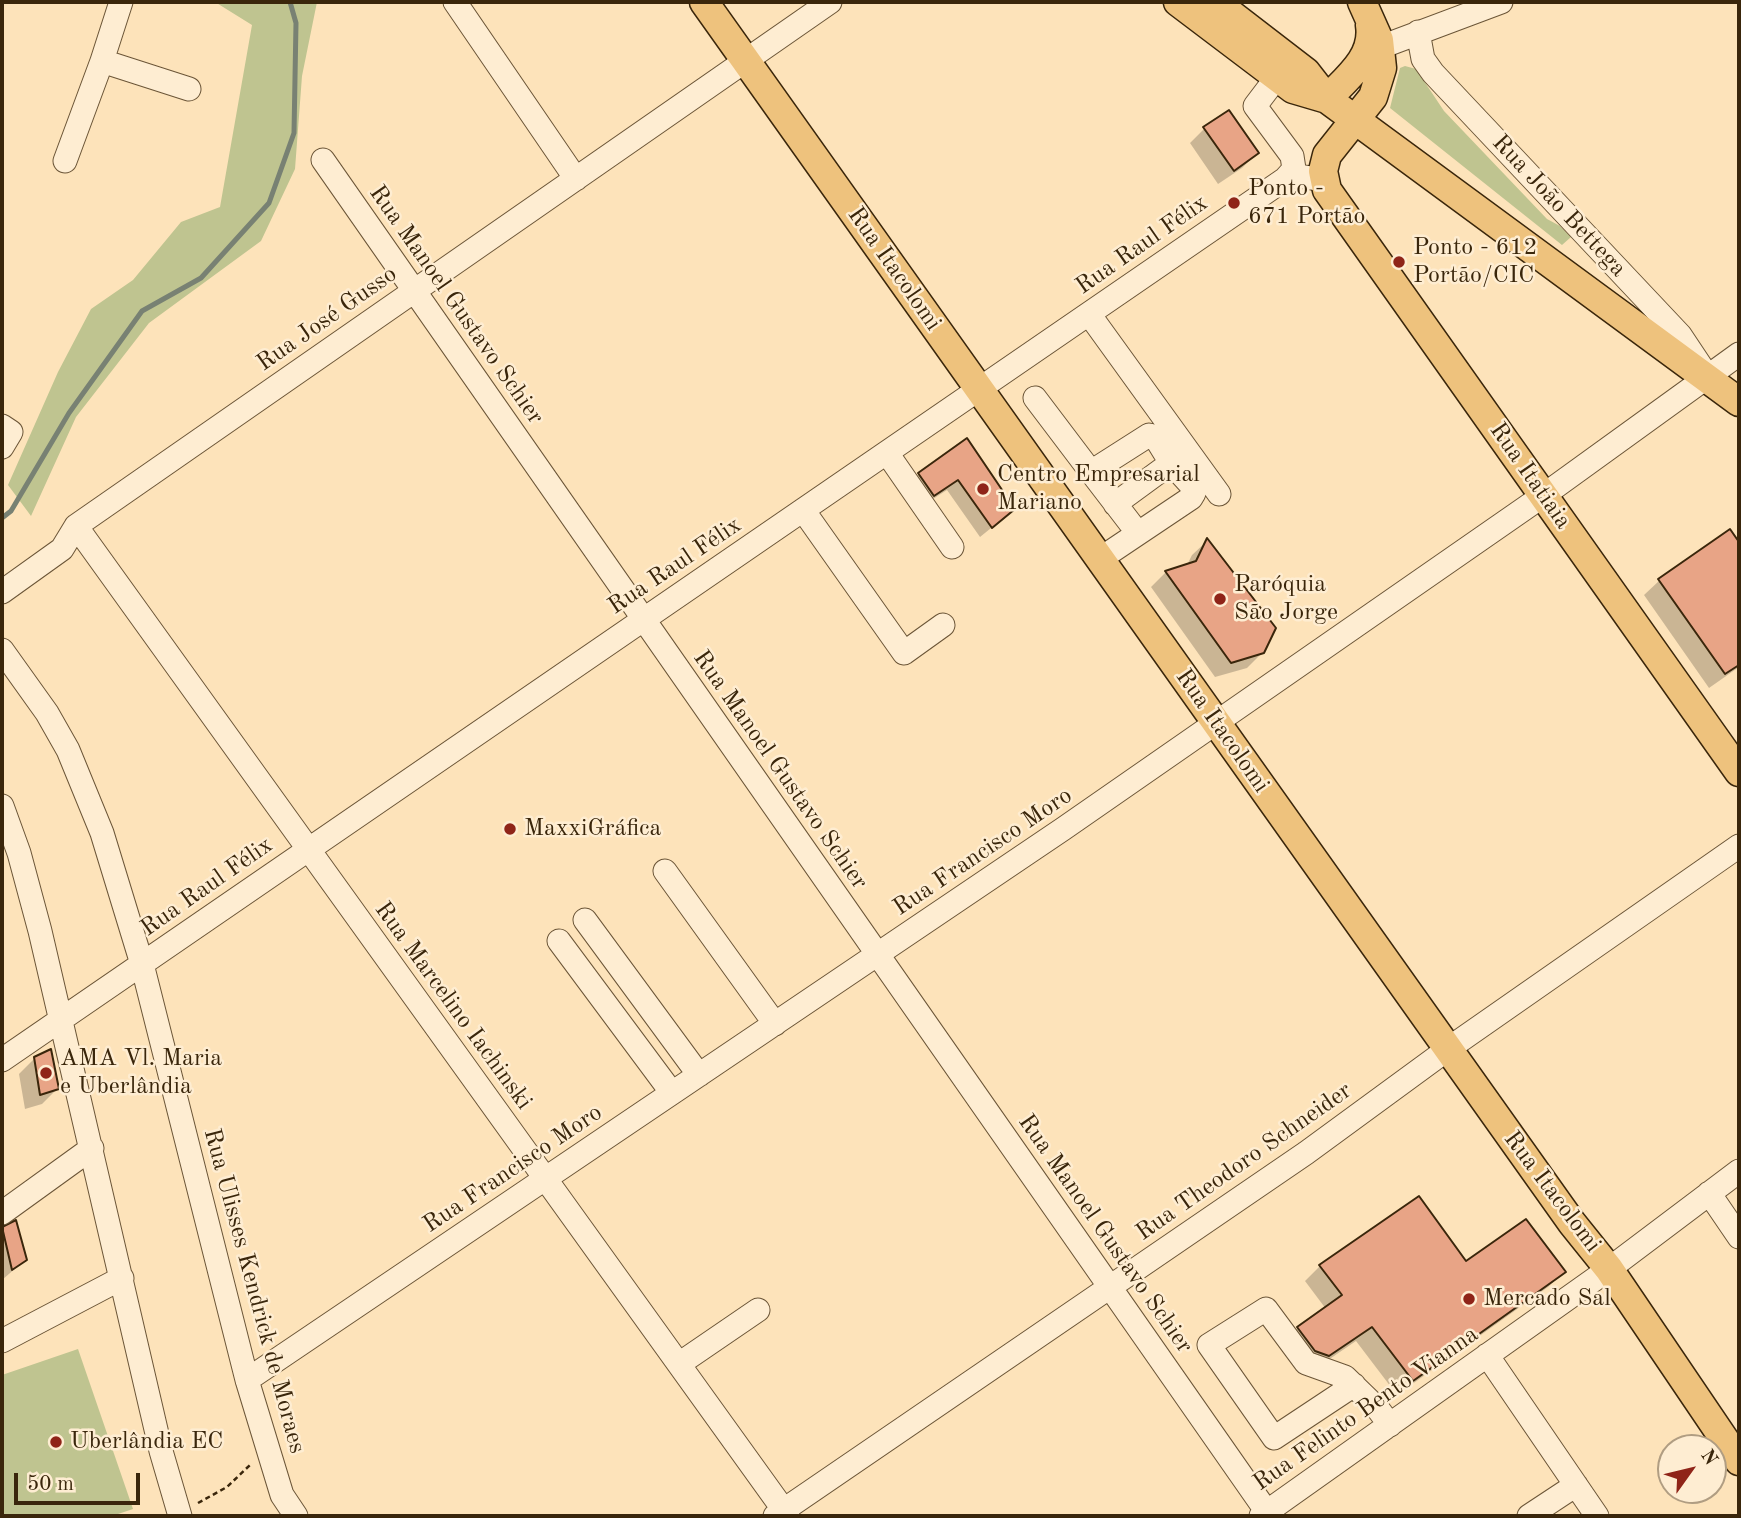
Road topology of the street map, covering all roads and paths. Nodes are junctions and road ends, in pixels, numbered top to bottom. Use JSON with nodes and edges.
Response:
{"nodes":[{"id":1,"x":121,"y":2,"type":"edge"},
{"id":2,"x":455,"y":2,"type":"edge"},
{"id":3,"x":705,"y":2,"type":"edge"},
{"id":4,"x":830,"y":2,"type":"edge"},
{"id":5,"x":1178,"y":2,"type":"edge"},
{"id":6,"x":1215,"y":2,"type":"edge"},
{"id":7,"x":1501,"y":2,"type":"edge"},
{"id":8,"x":1371,"y":24,"type":"edge"},
{"id":9,"x":1418,"y":32,"type":"junction"},
{"id":10,"x":102,"y":61,"type":"junction"},
{"id":11,"x":746,"y":61,"type":"junction"},
{"id":12,"x":1278,"y":77,"type":"junction"},
{"id":13,"x":189,"y":89,"type":"dead end"},
{"id":14,"x":1327,"y":99,"type":"junction"},
{"id":15,"x":1355,"y":119,"type":"junction"},
{"id":16,"x":323,"y":160,"type":"dead end"},
{"id":17,"x":65,"y":161,"type":"dead end"},
{"id":18,"x":576,"y":179,"type":"junction"},
{"id":19,"x":1285,"y":179,"type":"junction"},
{"id":20,"x":1323,"y":180,"type":"junction"},
{"id":21,"x":414,"y":291,"type":"junction"},
{"id":22,"x":1089,"y":314,"type":"junction"},
{"id":23,"x":1739,"y":354,"type":"edge"},
{"id":24,"x":1707,"y":376,"type":"junction"},
{"id":25,"x":979,"y":389,"type":"junction"},
{"id":26,"x":1035,"y":398,"type":"dead end"},
{"id":27,"x":1739,"y":402,"type":"edge"},
{"id":28,"x":2,"y":426,"type":"edge"},
{"id":29,"x":2,"y":447,"type":"edge"},
{"id":30,"x":887,"y":453,"type":"junction"},
{"id":31,"x":1171,"y":463,"type":"junction"},
{"id":32,"x":1091,"y":472,"type":"junction"},
{"id":33,"x":1219,"y":494,"type":"dead end"},
{"id":34,"x":1544,"y":495,"type":"junction"},
{"id":35,"x":1115,"y":504,"type":"junction"},
{"id":36,"x":803,"y":510,"type":"junction"},
{"id":37,"x":76,"y":526,"type":"junction"},
{"id":38,"x":1137,"y":532,"type":"junction"},
{"id":39,"x":952,"y":547,"type":"dead end"},
{"id":40,"x":1100,"y":559,"type":"junction"},
{"id":41,"x":2,"y":592,"type":"edge"},
{"id":42,"x":643,"y":620,"type":"junction"},
{"id":43,"x":943,"y":625,"type":"dead end"},
{"id":44,"x":2,"y":650,"type":"edge"},
{"id":45,"x":1217,"y":723,"type":"junction"},
{"id":46,"x":1739,"y":772,"type":"edge"},
{"id":47,"x":2,"y":806,"type":"edge"},
{"id":48,"x":1739,"y":846,"type":"edge"},
{"id":49,"x":309,"y":850,"type":"junction"},
{"id":50,"x":10,"y":859,"type":"edge"},
{"id":51,"x":665,"y":871,"type":"dead end"},
{"id":52,"x":585,"y":920,"type":"dead end"},
{"id":53,"x":559,"y":941,"type":"dead end"},
{"id":54,"x":877,"y":955,"type":"junction"},
{"id":55,"x":142,"y":964,"type":"junction"},
{"id":56,"x":62,"y":1019,"type":"junction"},
{"id":57,"x":775,"y":1024,"type":"junction"},
{"id":58,"x":1448,"y":1049,"type":"junction"},
{"id":59,"x":2,"y":1060,"type":"edge"},
{"id":60,"x":699,"y":1075,"type":"junction"},
{"id":61,"x":672,"y":1093,"type":"junction"},
{"id":62,"x":92,"y":1148,"type":"junction"},
{"id":63,"x":1739,"y":1171,"type":"edge"},
{"id":64,"x":545,"y":1179,"type":"junction"},
{"id":65,"x":1709,"y":1193,"type":"junction"},
{"id":66,"x":2,"y":1213,"type":"edge"},
{"id":67,"x":1739,"y":1237,"type":"edge"},
{"id":68,"x":1609,"y":1269,"type":"junction"},
{"id":69,"x":122,"y":1278,"type":"junction"},
{"id":70,"x":1110,"y":1287,"type":"junction"},
{"id":71,"x":758,"y":1310,"type":"dead end"},
{"id":72,"x":2,"y":1341,"type":"edge"},
{"id":73,"x":1487,"y":1355,"type":"junction"},
{"id":74,"x":679,"y":1364,"type":"junction"},
{"id":75,"x":247,"y":1380,"type":"junction"},
{"id":76,"x":1354,"y":1385,"type":"junction"},
{"id":77,"x":1390,"y":1426,"type":"junction"},
{"id":78,"x":269,"y":1447,"type":"junction"},
{"id":79,"x":1739,"y":1461,"type":"edge"},
{"id":80,"x":1576,"y":1485,"type":"junction"},
{"id":81,"x":782,"y":1514,"type":"edge"},
{"id":82,"x":1264,"y":1514,"type":"edge"},
{"id":83,"x":177,"y":1515,"type":"edge"},
{"id":84,"x":296,"y":1516,"type":"edge"},
{"id":85,"x":1529,"y":1516,"type":"edge"},
{"id":86,"x":1597,"y":1516,"type":"edge"}],
"edges":[{"from":1,"to":10,"type":"street"},
{"from":2,"to":18,"type":"street"},
{"from":3,"to":11,"type":"main road","name":"Rua Itacolomi"},
{"from":4,"to":11,"type":"street","name":"Rua José Gusso"},
{"from":5,"to":12,"type":"main road","name":"Rua João Bettega"},
{"from":6,"to":14,"type":"main road","name":"Rua João Bettega"},
{"from":7,"to":9,"type":"street"},
{"from":8,"to":9,"type":"street"},
{"from":8,"to":14,"type":"main road"},
{"from":8,"to":15,"type":"main road"},
{"from":9,"to":24,"type":"street","name":"Rua João Bettega"},
{"from":10,"to":13,"type":"street"},
{"from":10,"to":17,"type":"street"},
{"from":11,"to":18,"type":"street","name":"Rua José Gusso"},
{"from":11,"to":25,"type":"main road","name":"Rua Itacolomi"},
{"from":12,"to":14,"type":"main road","name":"Rua João Bettega"},
{"from":12,"to":19,"type":"street"},
{"from":14,"to":15,"type":"main road","name":"Rua João Bettega"},
{"from":15,"to":20,"type":"main road"},
{"from":15,"to":24,"type":"main road","name":"Rua João Bettega"},
{"from":16,"to":21,"type":"street","name":"Rua Manoel Gustavo Schier"},
{"from":18,"to":21,"type":"street","name":"Rua José Gusso"},
{"from":19,"to":20,"type":"street"},
{"from":19,"to":22,"type":"street","name":"Rua Raul Félix"},
{"from":20,"to":34,"type":"main road","name":"Rua Itatiaia"},
{"from":21,"to":37,"type":"street","name":"Rua José Gusso"},
{"from":21,"to":42,"type":"street","name":"Rua Manoel Gustavo Schier"},
{"from":22,"to":25,"type":"street","name":"Rua Raul Félix"},
{"from":22,"to":33,"type":"street"},
{"from":23,"to":24,"type":"street","name":"Rua Francisco Moro"},
{"from":24,"to":27,"type":"main road","name":"Rua João Bettega"},
{"from":24,"to":34,"type":"street","name":"Rua Francisco Moro"},
{"from":25,"to":30,"type":"street","name":"Rua Raul Félix"},
{"from":25,"to":40,"type":"main road","name":"Rua Itacolomi"},
{"from":26,"to":32,"type":"street"},
{"from":28,"to":29,"type":"street"},
{"from":30,"to":36,"type":"street","name":"Rua Raul Félix"},
{"from":30,"to":39,"type":"street"},
{"from":31,"to":32,"type":"street"},
{"from":31,"to":35,"type":"street"},
{"from":31,"to":38,"type":"street"},
{"from":32,"to":35,"type":"street"},
{"from":34,"to":45,"type":"street","name":"Rua Francisco Moro"},
{"from":34,"to":46,"type":"main road","name":"Rua Itatiaia"},
{"from":35,"to":38,"type":"street"},
{"from":36,"to":42,"type":"street","name":"Rua Raul Félix"},
{"from":36,"to":43,"type":"street"},
{"from":37,"to":41,"type":"street","name":"Rua José Gusso"},
{"from":37,"to":49,"type":"street","name":"Rua Marcelino Iachinski"},
{"from":38,"to":40,"type":"street"},
{"from":40,"to":45,"type":"main road","name":"Rua Itacolomi"},
{"from":42,"to":49,"type":"street","name":"Rua Raul Félix"},
{"from":42,"to":54,"type":"street","name":"Rua Manoel Gustavo Schier"},
{"from":44,"to":55,"type":"street","name":"Rua Ulisses Kendrick de Moraes"},
{"from":45,"to":54,"type":"street","name":"Rua Francisco Moro"},
{"from":45,"to":58,"type":"main road","name":"Rua Itacolomi"},
{"from":47,"to":50,"type":"street"},
{"from":48,"to":58,"type":"street","name":"Rua Theodoro Schneider"},
{"from":49,"to":55,"type":"street","name":"Rua Raul Félix"},
{"from":49,"to":64,"type":"street","name":"Rua Marcelino Iachinski"},
{"from":50,"to":56,"type":"street"},
{"from":51,"to":57,"type":"street"},
{"from":52,"to":60,"type":"street"},
{"from":53,"to":61,"type":"street"},
{"from":54,"to":57,"type":"street","name":"Rua Francisco Moro"},
{"from":54,"to":70,"type":"street","name":"Rua Manoel Gustavo Schier"},
{"from":55,"to":56,"type":"street","name":"Rua Raul Félix"},
{"from":55,"to":75,"type":"street","name":"Rua Ulisses Kendrick de Moraes"},
{"from":56,"to":59,"type":"street","name":"Rua Raul Félix"},
{"from":56,"to":62,"type":"street"},
{"from":57,"to":60,"type":"street","name":"Rua Francisco Moro"},
{"from":58,"to":68,"type":"main road","name":"Rua Itacolomi"},
{"from":58,"to":70,"type":"street","name":"Rua Theodoro Schneider"},
{"from":60,"to":61,"type":"street","name":"Rua Francisco Moro"},
{"from":61,"to":64,"type":"street","name":"Rua Francisco Moro"},
{"from":62,"to":66,"type":"street"},
{"from":62,"to":69,"type":"street"},
{"from":63,"to":65,"type":"street","name":"Rua Felinto Bento Vianna"},
{"from":64,"to":74,"type":"street","name":"Rua Marcelino Iachinski"},
{"from":64,"to":75,"type":"street","name":"Rua Francisco Moro"},
{"from":65,"to":67,"type":"street"},
{"from":65,"to":68,"type":"street","name":"Rua Felinto Bento Vianna"},
{"from":68,"to":73,"type":"street","name":"Rua Felinto Bento Vianna"},
{"from":68,"to":79,"type":"main road","name":"Rua Itacolomi"},
{"from":69,"to":72,"type":"street"},
{"from":69,"to":83,"type":"street"},
{"from":70,"to":81,"type":"street","name":"Rua Theodoro Schneider"},
{"from":70,"to":82,"type":"street","name":"Rua Manoel Gustavo Schier"},
{"from":71,"to":74,"type":"street"},
{"from":73,"to":77,"type":"street","name":"Rua Felinto Bento Vianna"},
{"from":73,"to":80,"type":"street"},
{"from":74,"to":81,"type":"street","name":"Rua Marcelino Iachinski"},
{"from":75,"to":78,"type":"street","name":"Rua Ulisses Kendrick de Moraes"},
{"from":76,"to":76,"type":"street"},
{"from":76,"to":77,"type":"street"},
{"from":77,"to":82,"type":"street","name":"Rua Felinto Bento Vianna"},
{"from":78,"to":83,"type":"path"},
{"from":78,"to":84,"type":"street","name":"Rua Ulisses Kendrick de Moraes"},
{"from":80,"to":85,"type":"street"},
{"from":80,"to":86,"type":"street"}]}
